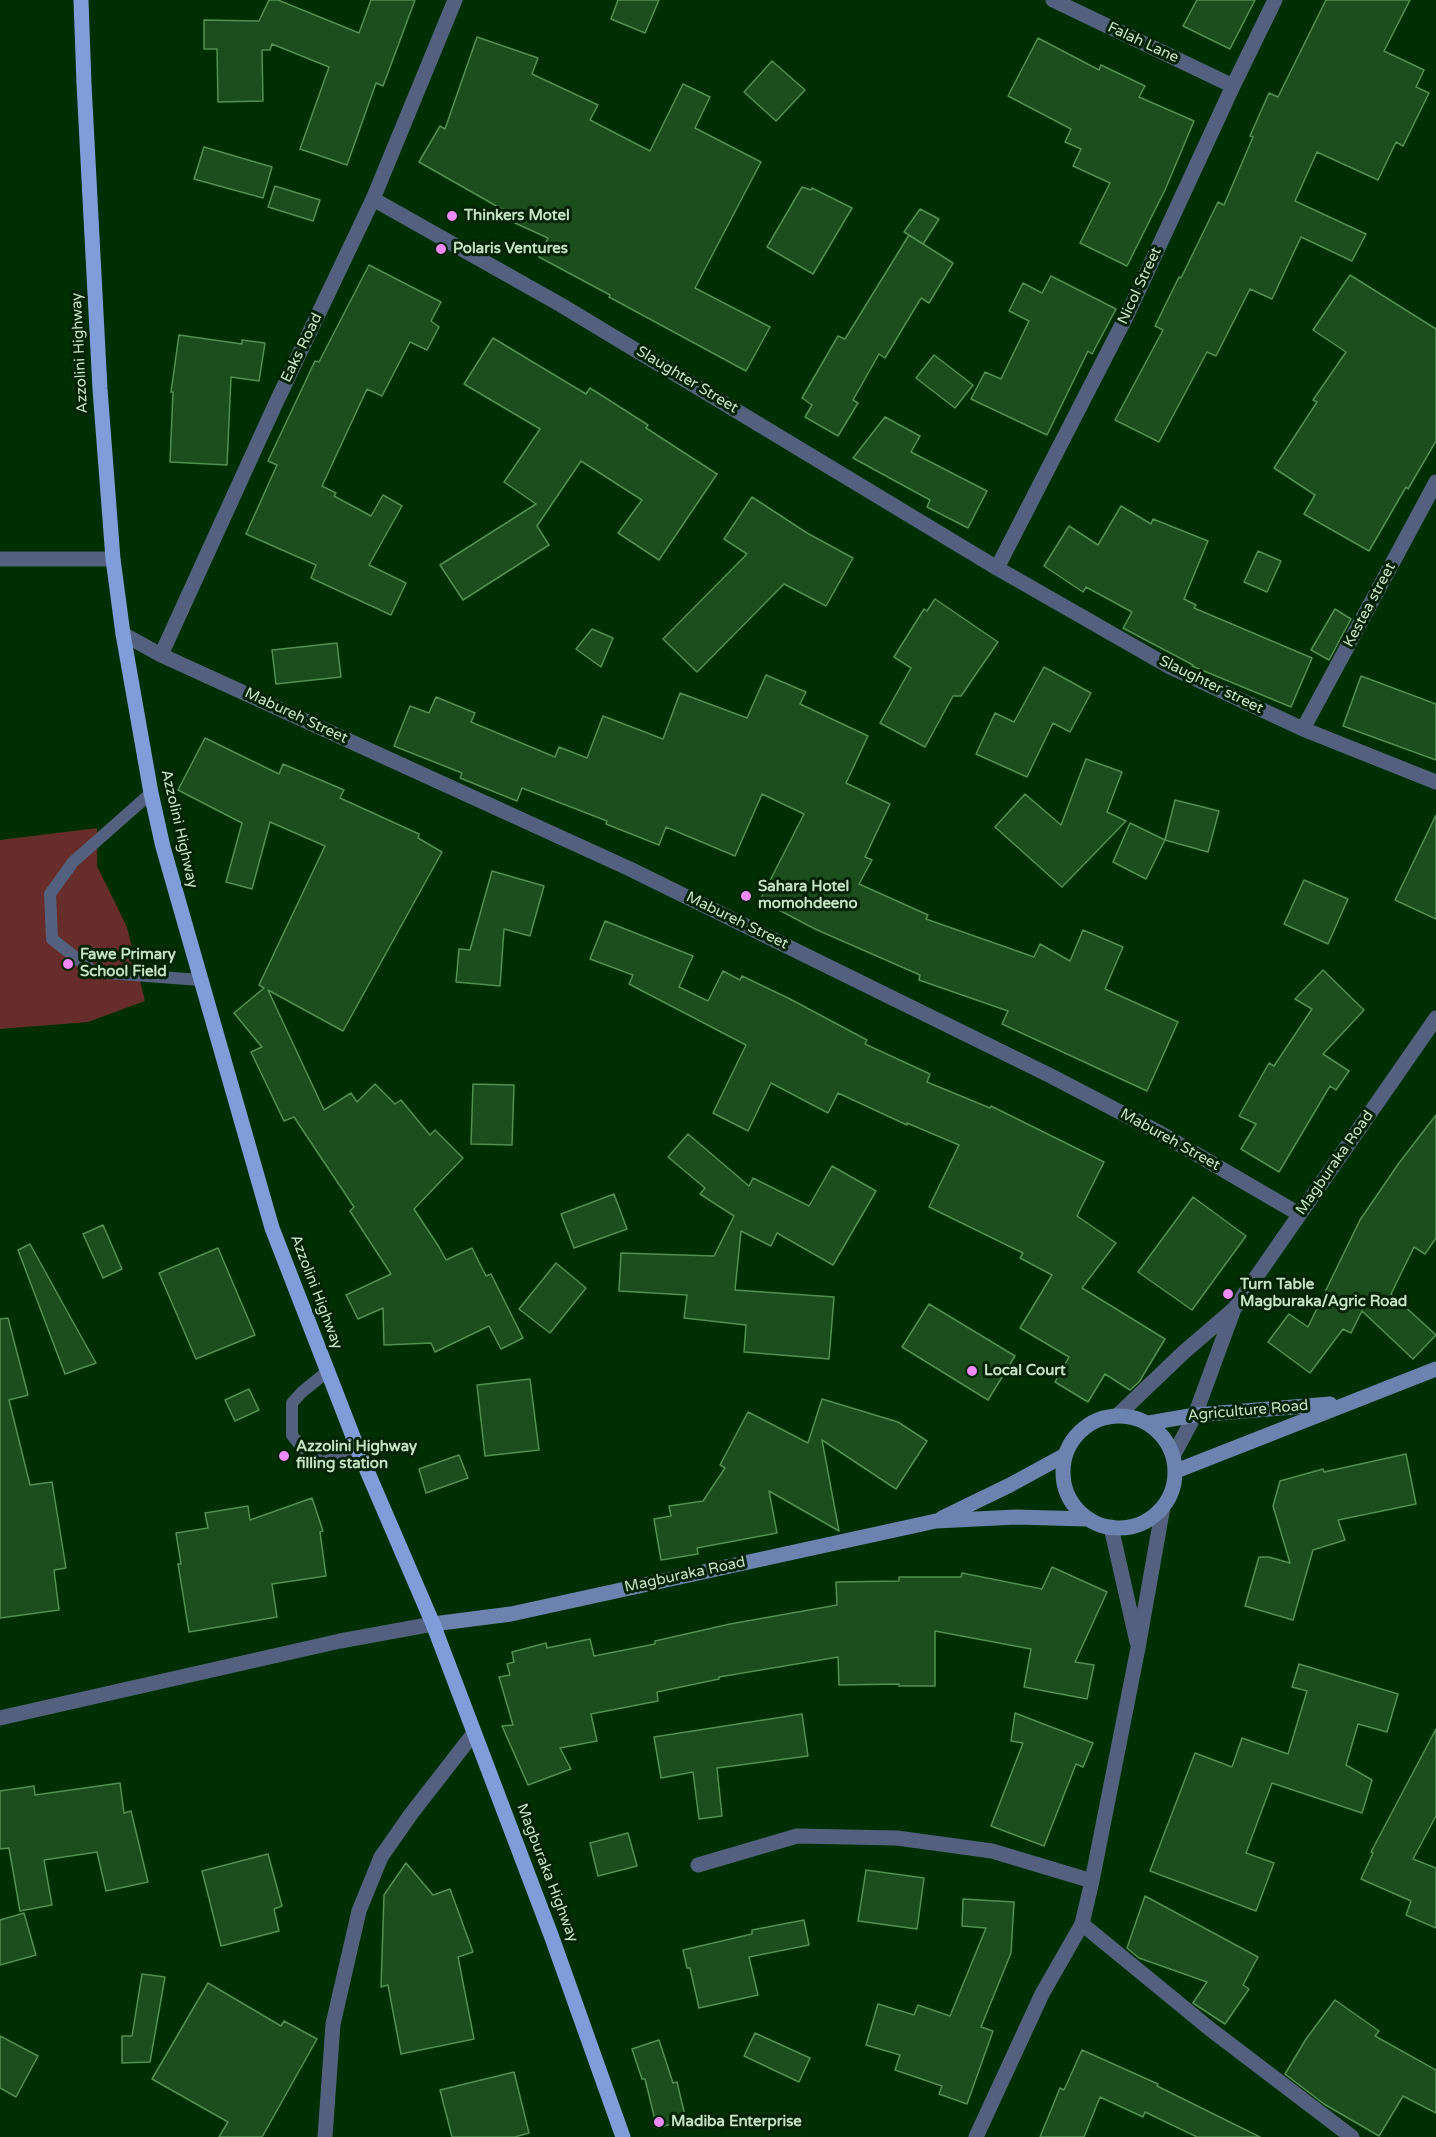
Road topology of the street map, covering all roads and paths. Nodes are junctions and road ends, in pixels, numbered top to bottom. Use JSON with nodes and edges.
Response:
{"nodes":[{"id":1,"x":81,"y":0,"type":"edge"},
{"id":2,"x":455,"y":0,"type":"edge"},
{"id":3,"x":1053,"y":0,"type":"edge"},
{"id":4,"x":1275,"y":0,"type":"edge"},
{"id":5,"x":1233,"y":86,"type":"junction"},
{"id":6,"x":374,"y":198,"type":"junction"},
{"id":7,"x":1436,"y":482,"type":"edge"},
{"id":8,"x":0,"y":559,"type":"edge"},
{"id":9,"x":113,"y":559,"type":"junction"},
{"id":10,"x":997,"y":568,"type":"junction"},
{"id":11,"x":123,"y":634,"type":"junction"},
{"id":12,"x":161,"y":655,"type":"junction"},
{"id":13,"x":1304,"y":729,"type":"junction"},
{"id":14,"x":1436,"y":782,"type":"edge"},
{"id":15,"x":151,"y":793,"type":"junction"},
{"id":16,"x":200,"y":980,"type":"junction"},
{"id":17,"x":1436,"y":1018,"type":"edge"},
{"id":18,"x":1299,"y":1214,"type":"junction"},
{"id":19,"x":1234,"y":1310,"type":"junction"},
{"id":20,"x":1436,"y":1369,"type":"edge"},
{"id":21,"x":328,"y":1371,"type":"junction"},
{"id":22,"x":1348,"y":1402,"type":"junction"},
{"id":23,"x":1195,"y":1414,"type":"junction"},
{"id":24,"x":1118,"y":1415,"type":"junction"},
{"id":25,"x":1149,"y":1424,"type":"junction"},
{"id":26,"x":359,"y":1452,"type":"junction"},
{"id":27,"x":1065,"y":1455,"type":"junction"},
{"id":28,"x":1175,"y":1463,"type":"junction"},
{"id":29,"x":1163,"y":1507,"type":"junction"},
{"id":30,"x":1088,"y":1518,"type":"junction"},
{"id":31,"x":936,"y":1521,"type":"junction"},
{"id":32,"x":1111,"y":1527,"type":"junction"},
{"id":33,"x":433,"y":1624,"type":"junction"},
{"id":34,"x":1138,"y":1648,"type":"junction"},
{"id":35,"x":0,"y":1718,"type":"edge"},
{"id":36,"x":474,"y":1733,"type":"junction"},
{"id":37,"x":698,"y":1865,"type":"dead end"},
{"id":38,"x":1092,"y":1881,"type":"junction"},
{"id":39,"x":1082,"y":1924,"type":"junction"},
{"id":40,"x":324,"y":2137,"type":"edge"},
{"id":41,"x":624,"y":2137,"type":"edge"},
{"id":42,"x":976,"y":2137,"type":"edge"},
{"id":43,"x":1352,"y":2137,"type":"edge"}],
"edges":[{"from":1,"to":9,"type":"main road","name":"Azzolini Highway"},
{"from":2,"to":6,"type":"street","name":"Eaks Road"},
{"from":3,"to":5,"type":"street","name":"Falah Lane"},
{"from":4,"to":5,"type":"street","name":"Nicol Street"},
{"from":5,"to":10,"type":"street","name":"Nicol Street"},
{"from":6,"to":10,"type":"street","name":"Slaughter Street"},
{"from":6,"to":12,"type":"street","name":"Eaks Road"},
{"from":7,"to":13,"type":"street","name":"Kestea street"},
{"from":8,"to":9,"type":"street"},
{"from":9,"to":11,"type":"main road","name":"Azzolini Highway"},
{"from":10,"to":13,"type":"street","name":"Slaughter street"},
{"from":11,"to":12,"type":"street"},
{"from":11,"to":15,"type":"main road","name":"Azzolini Highway"},
{"from":12,"to":18,"type":"street","name":"Mabureh Street"},
{"from":13,"to":14,"type":"street","name":"Slaughter street"},
{"from":15,"to":16,"type":"main road","name":"Azzolini Highway"},
{"from":15,"to":16,"type":"lane"},
{"from":16,"to":21,"type":"main road","name":"Azzolini Highway"},
{"from":17,"to":18,"type":"street","name":"Magburaka Road"},
{"from":18,"to":19,"type":"street","name":"Magburaka Road"},
{"from":19,"to":23,"type":"street","name":"Magburaka Road"},
{"from":19,"to":24,"type":"street","name":"Magburaka Road"},
{"from":20,"to":22,"type":"main road","name":"Agriculture Road"},
{"from":21,"to":26,"type":"main road","name":"Azzolini Highway"},
{"from":21,"to":26,"type":"lane"},
{"from":22,"to":23,"type":"main road","name":"Agriculture Road"},
{"from":22,"to":28,"type":"main road","name":"Agriculture Road"},
{"from":23,"to":25,"type":"main road","name":"Agriculture Road"},
{"from":23,"to":28,"type":"street","name":"Magburaka Road"},
{"from":24,"to":25,"type":"main road"},
{"from":24,"to":27,"type":"main road"},
{"from":25,"to":28,"type":"main road"},
{"from":26,"to":33,"type":"main road","name":"Azzolini Highway"},
{"from":27,"to":30,"type":"main road"},
{"from":27,"to":31,"type":"main road","name":"Magburaka Road"},
{"from":28,"to":29,"type":"main road"},
{"from":29,"to":32,"type":"main road"},
{"from":29,"to":34,"type":"street"},
{"from":30,"to":31,"type":"main road","name":"Magburaka Road"},
{"from":30,"to":32,"type":"main road"},
{"from":31,"to":33,"type":"main road","name":"Magburaka Road"},
{"from":32,"to":34,"type":"street"},
{"from":33,"to":35,"type":"street"},
{"from":33,"to":36,"type":"main road","name":"Magburaka Highway"},
{"from":34,"to":38,"type":"street"},
{"from":36,"to":40,"type":"street"},
{"from":36,"to":41,"type":"main road","name":"Magburaka Highway"},
{"from":37,"to":38,"type":"street"},
{"from":38,"to":39,"type":"street"},
{"from":39,"to":42,"type":"street"},
{"from":39,"to":43,"type":"street"}]}
